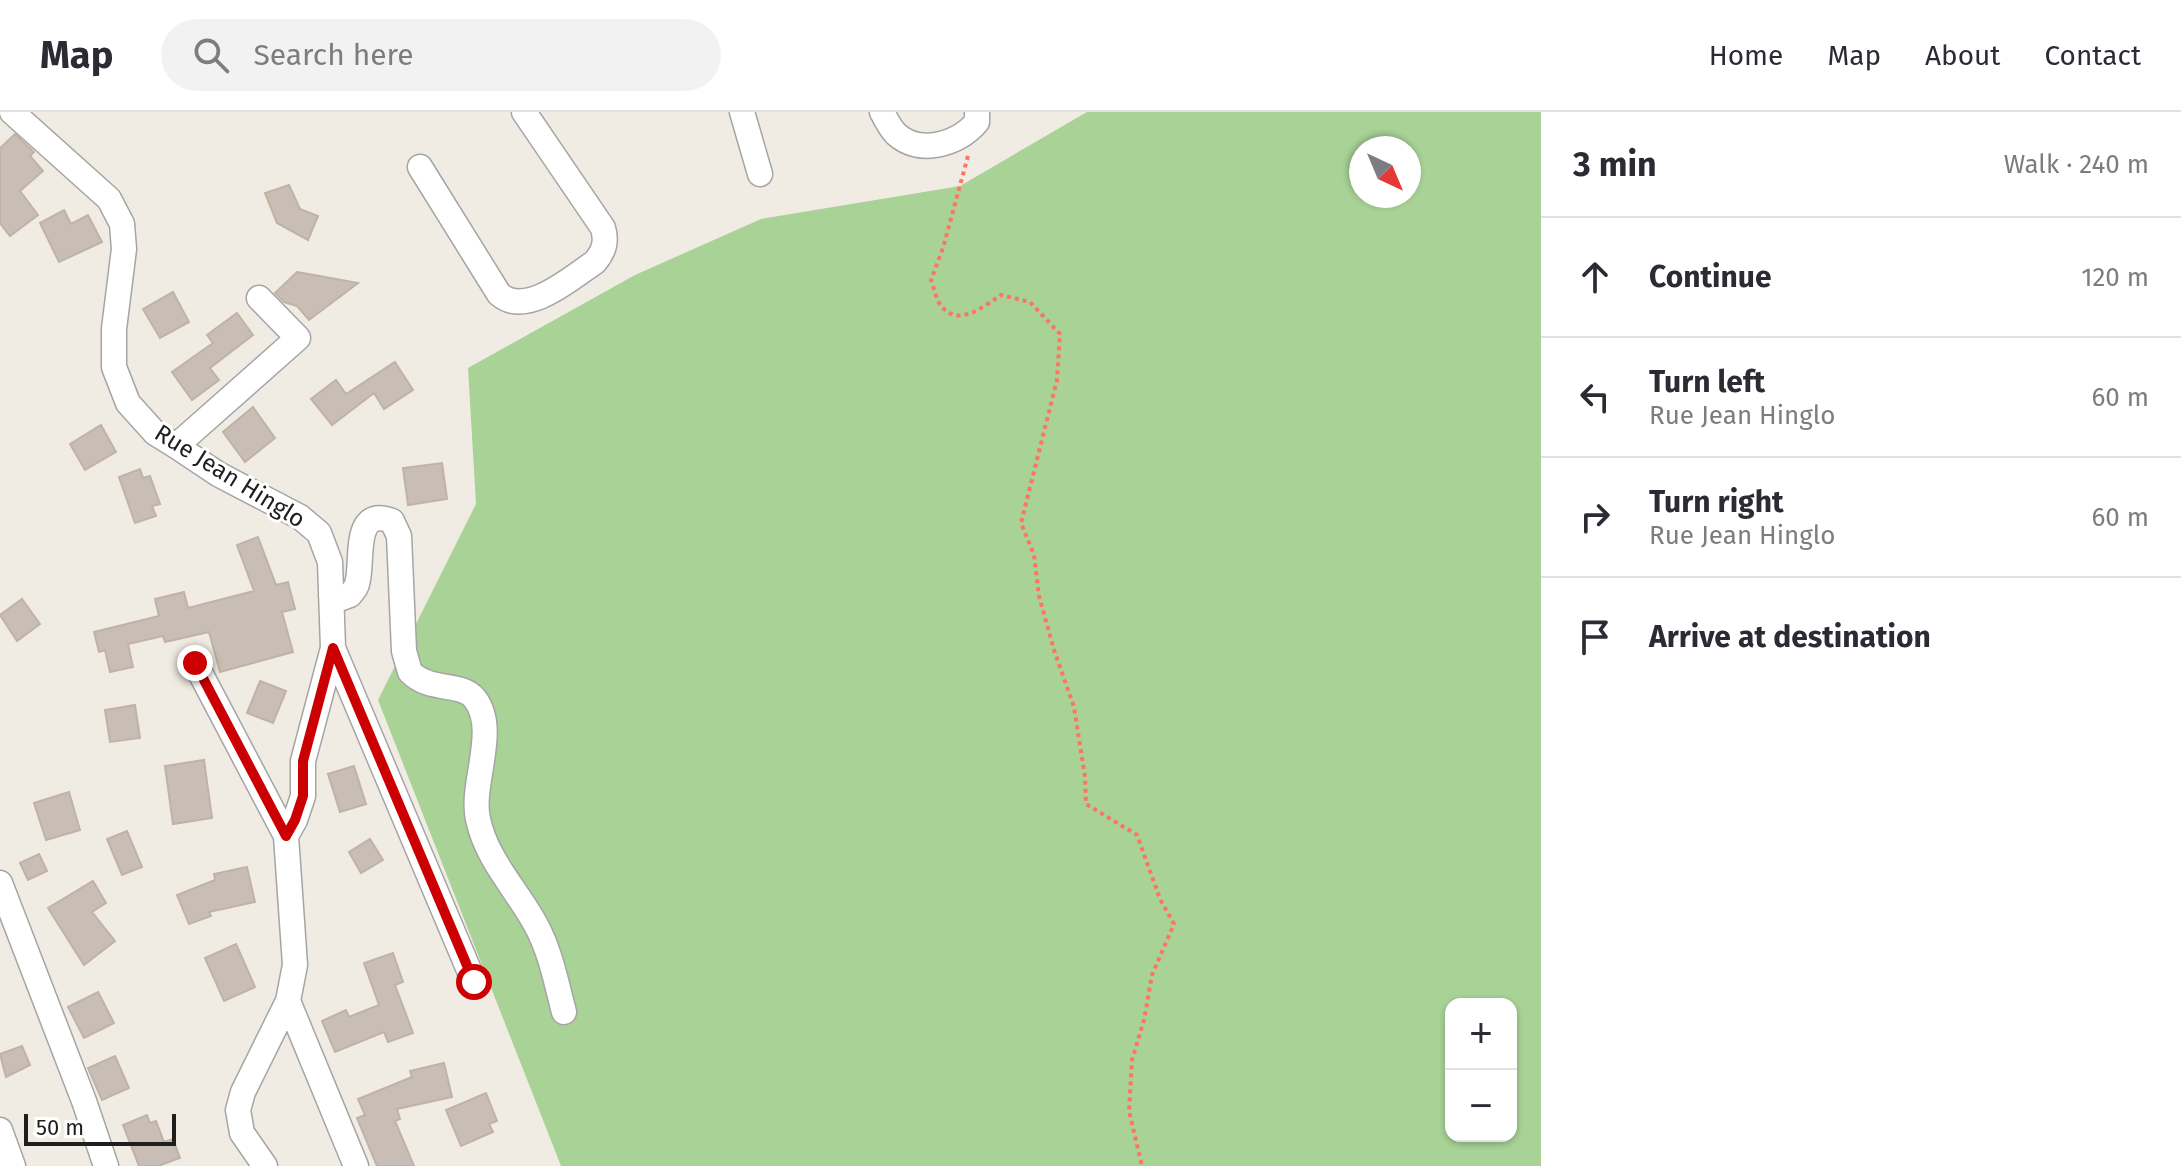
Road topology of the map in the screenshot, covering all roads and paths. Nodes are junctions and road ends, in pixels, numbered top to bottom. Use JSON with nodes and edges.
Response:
{"nodes":[{"id":1,"x":12,"y":112,"type":"edge"},
{"id":2,"x":524,"y":112,"type":"edge"},
{"id":3,"x":742,"y":112,"type":"edge"},
{"id":4,"x":882,"y":112,"type":"edge"},
{"id":5,"x":977,"y":117,"type":"edge"},
{"id":6,"x":420,"y":167,"type":"dead end"},
{"id":7,"x":760,"y":174,"type":"dead end"},
{"id":8,"x":259,"y":298,"type":"dead end"},
{"id":9,"x":176,"y":446,"type":"junction"},
{"id":10,"x":331,"y":595,"type":"junction"},
{"id":11,"x":333,"y":648,"type":"junction"},
{"id":12,"x":195,"y":663,"type":"dead end"},
{"id":13,"x":286,"y":836,"type":"junction"},
{"id":14,"x":0,"y":883,"type":"edge"},
{"id":15,"x":474,"y":982,"type":"dead end"},
{"id":16,"x":288,"y":1001,"type":"junction"},
{"id":17,"x":564,"y":1012,"type":"dead end"},
{"id":18,"x":0,"y":1130,"type":"edge"},
{"id":19,"x":13,"y":1166,"type":"edge"},
{"id":20,"x":106,"y":1166,"type":"edge"},
{"id":21,"x":265,"y":1166,"type":"edge"},
{"id":22,"x":356,"y":1166,"type":"edge"},
{"id":23,"x":1142,"y":1166,"type":"edge"}],
"edges":[{"from":1,"to":9,"type":"street","name":"Rue Jean Hinglo"},
{"from":2,"to":6,"type":"street"},
{"from":3,"to":7,"type":"street"},
{"from":4,"to":5,"type":"street"},
{"from":5,"to":23,"type":"path"},
{"from":8,"to":9,"type":"street"},
{"from":9,"to":10,"type":"street","name":"Rue Jean Hinglo"},
{"from":10,"to":11,"type":"street","name":"Rue Jean Hinglo"},
{"from":10,"to":17,"type":"street"},
{"from":11,"to":13,"type":"street","name":"Rue Jean Hinglo"},
{"from":11,"to":15,"type":"street"},
{"from":12,"to":13,"type":"street","name":"Rue Jean Hinglo"},
{"from":13,"to":16,"type":"street","name":"Rue Jean Hinglo"},
{"from":14,"to":20,"type":"street"},
{"from":16,"to":21,"type":"street","name":"Rue Jean Hinglo"},
{"from":16,"to":22,"type":"street"},
{"from":18,"to":19,"type":"street"}]}
